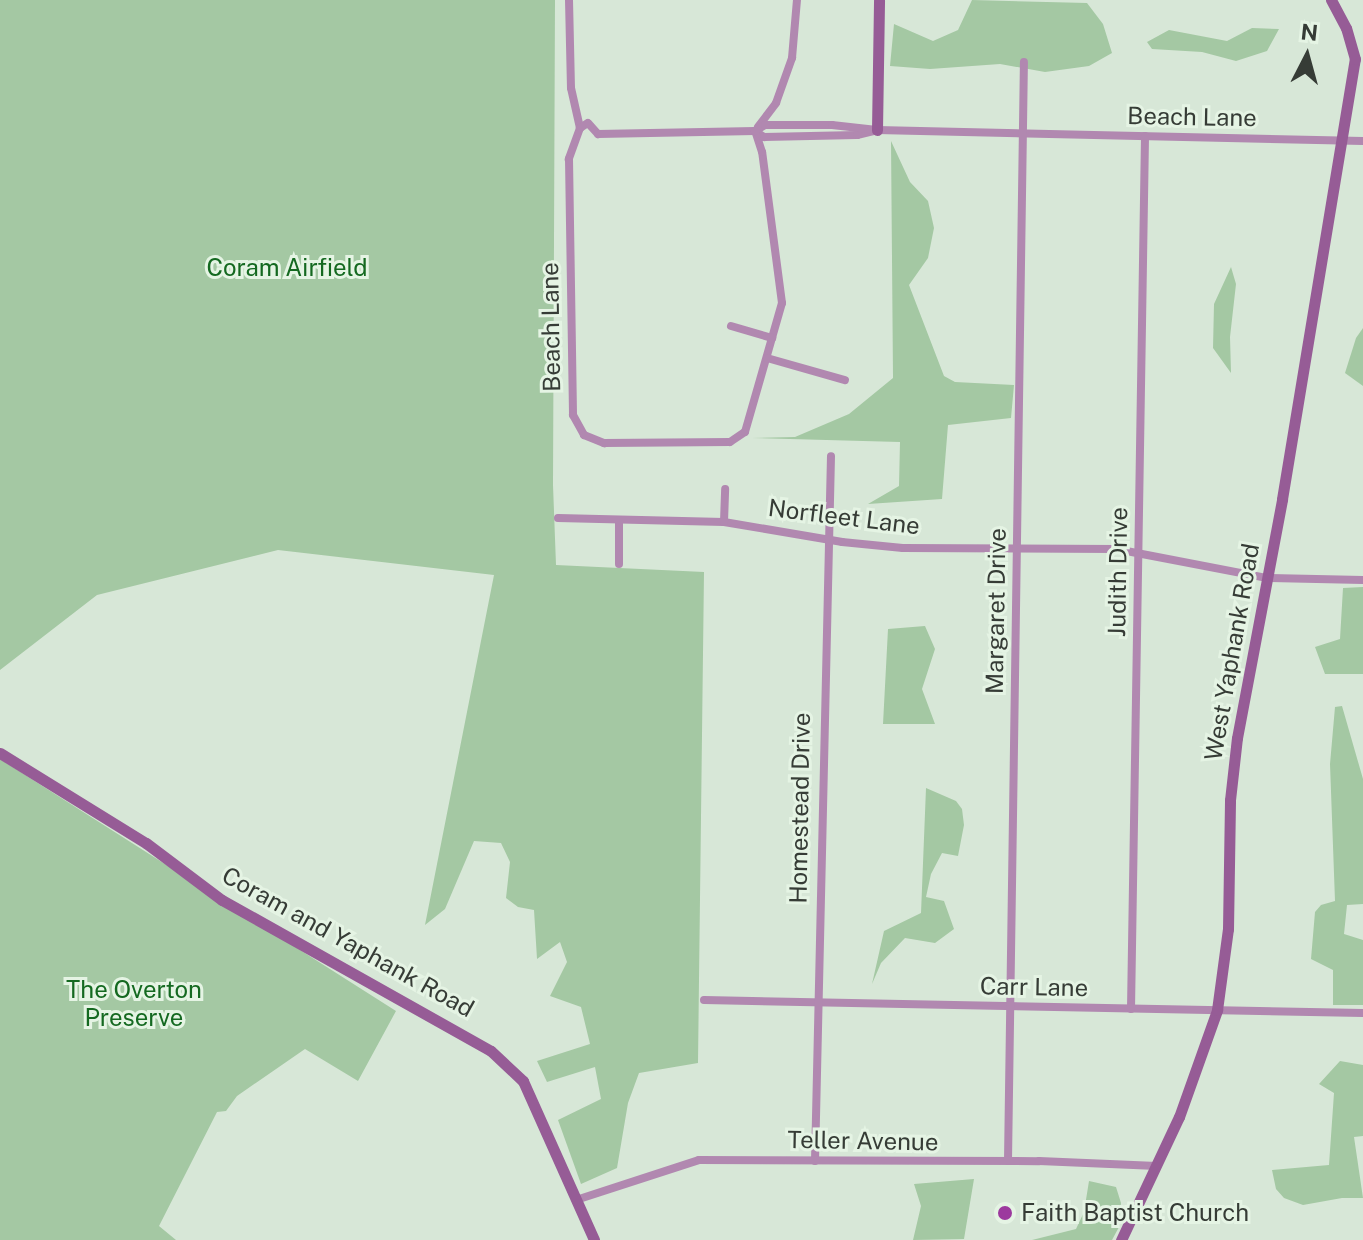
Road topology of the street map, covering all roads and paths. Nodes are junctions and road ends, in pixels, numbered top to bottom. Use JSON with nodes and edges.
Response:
{"nodes":[{"id":1,"x":569,"y":0,"type":"edge"},
{"id":2,"x":797,"y":0,"type":"edge"},
{"id":3,"x":879,"y":0,"type":"edge"},
{"id":4,"x":1331,"y":0,"type":"edge"},
{"id":5,"x":1024,"y":62,"type":"dead end"},
{"id":6,"x":580,"y":128,"type":"junction"},
{"id":7,"x":877,"y":130,"type":"junction"},
{"id":8,"x":755,"y":131,"type":"junction"},
{"id":9,"x":1024,"y":133,"type":"junction"},
{"id":10,"x":1145,"y":136,"type":"junction"},
{"id":11,"x":1341,"y":141,"type":"junction"},
{"id":12,"x":1363,"y":141,"type":"edge"},
{"id":13,"x":731,"y":326,"type":"dead end"},
{"id":14,"x":772,"y":338,"type":"junction"},
{"id":15,"x":767,"y":358,"type":"junction"},
{"id":16,"x":845,"y":380,"type":"dead end"},
{"id":17,"x":831,"y":456,"type":"dead end"},
{"id":18,"x":725,"y":489,"type":"dead end"},
{"id":19,"x":558,"y":518,"type":"dead end"},
{"id":20,"x":619,"y":520,"type":"junction"},
{"id":21,"x":724,"y":522,"type":"junction"},
{"id":22,"x":827,"y":539,"type":"junction"},
{"id":23,"x":1017,"y":548,"type":"junction"},
{"id":24,"x":1138,"y":554,"type":"junction"},
{"id":25,"x":619,"y":564,"type":"dead end"},
{"id":26,"x":1266,"y":578,"type":"junction"},
{"id":27,"x":1363,"y":580,"type":"edge"},
{"id":28,"x":0,"y":753,"type":"edge"},
{"id":29,"x":704,"y":1000,"type":"dead end"},
{"id":30,"x":818,"y":1003,"type":"junction"},
{"id":31,"x":1009,"y":1006,"type":"junction"},
{"id":32,"x":1131,"y":1009,"type":"junction"},
{"id":33,"x":1217,"y":1010,"type":"junction"},
{"id":34,"x":1363,"y":1013,"type":"edge"},
{"id":35,"x":815,"y":1161,"type":"junction"},
{"id":36,"x":1008,"y":1161,"type":"junction"},
{"id":37,"x":1157,"y":1166,"type":"junction"},
{"id":38,"x":576,"y":1200,"type":"junction"},
{"id":39,"x":594,"y":1240,"type":"edge"},
{"id":40,"x":1121,"y":1240,"type":"edge"}],
"edges":[{"from":1,"to":6,"type":"street","name":"Beach Lane"},
{"from":2,"to":8,"type":"street"},
{"from":3,"to":7,"type":"street"},
{"from":4,"to":11,"type":"street","name":"West Yaphank Road"},
{"from":5,"to":9,"type":"street","name":"Margaret Drive"},
{"from":6,"to":8,"type":"street","name":"Beach Lane"},
{"from":6,"to":15,"type":"street","name":"Beach Lane"},
{"from":7,"to":8,"type":"street","name":"Beach Lane"},
{"from":7,"to":9,"type":"street","name":"Beach Lane"},
{"from":8,"to":14,"type":"street","name":"Beach Lane"},
{"from":9,"to":10,"type":"street","name":"Beach Lane"},
{"from":9,"to":23,"type":"street","name":"Margaret Drive"},
{"from":10,"to":11,"type":"street","name":"Beach Lane"},
{"from":10,"to":24,"type":"street","name":"Judith Drive"},
{"from":11,"to":12,"type":"street","name":"Beach Lane"},
{"from":11,"to":26,"type":"street","name":"West Yaphank Road"},
{"from":13,"to":14,"type":"street"},
{"from":14,"to":15,"type":"street","name":"Beach Lane"},
{"from":15,"to":16,"type":"street"},
{"from":17,"to":22,"type":"street","name":"Homestead Drive"},
{"from":18,"to":21,"type":"street"},
{"from":19,"to":20,"type":"street","name":"Norfleet Lane"},
{"from":20,"to":21,"type":"street","name":"Norfleet Lane"},
{"from":20,"to":25,"type":"street"},
{"from":21,"to":22,"type":"street","name":"Norfleet Lane"},
{"from":22,"to":23,"type":"street","name":"Norfleet Lane"},
{"from":22,"to":30,"type":"street","name":"Homestead Drive"},
{"from":23,"to":24,"type":"street","name":"Norfleet Lane"},
{"from":23,"to":31,"type":"street","name":"Margaret Drive"},
{"from":24,"to":26,"type":"street","name":"Norfleet Lane"},
{"from":24,"to":32,"type":"street","name":"Judith Drive"},
{"from":26,"to":27,"type":"street","name":"Norfleet Lane"},
{"from":26,"to":33,"type":"street","name":"West Yaphank Road"},
{"from":28,"to":38,"type":"street","name":"Coram and Yaphank Road"},
{"from":29,"to":30,"type":"street","name":"Carr Lane"},
{"from":30,"to":31,"type":"street","name":"Carr Lane"},
{"from":30,"to":35,"type":"street","name":"Homestead Drive"},
{"from":31,"to":32,"type":"street","name":"Carr Lane"},
{"from":31,"to":36,"type":"street","name":"Margaret Drive"},
{"from":32,"to":33,"type":"street","name":"Carr Lane"},
{"from":33,"to":34,"type":"street","name":"Carr Lane"},
{"from":33,"to":37,"type":"street","name":"West Yaphank Road"},
{"from":35,"to":36,"type":"street","name":"Teller Avenue"},
{"from":35,"to":38,"type":"street","name":"Teller Avenue"},
{"from":36,"to":37,"type":"street","name":"Teller Avenue"},
{"from":37,"to":40,"type":"street","name":"West Yaphank Road"},
{"from":38,"to":39,"type":"street","name":"Coram and Yaphank Road"}]}
